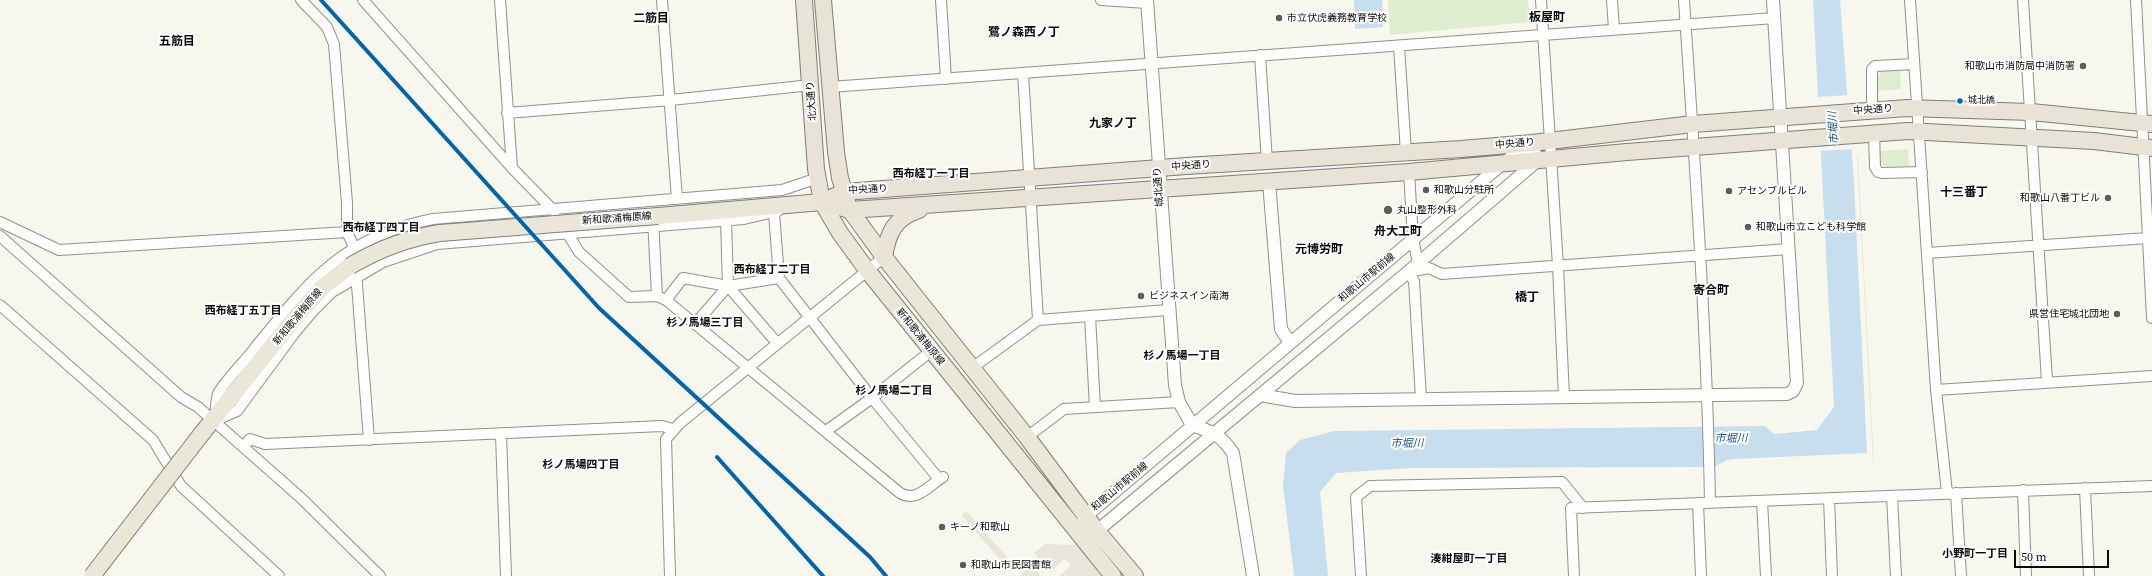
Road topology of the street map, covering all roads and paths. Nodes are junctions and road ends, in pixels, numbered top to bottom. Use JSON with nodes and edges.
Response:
{"nodes":[{"id":1,"x":301,"y":0,"type":"edge"},
{"id":2,"x":363,"y":0,"type":"edge"},
{"id":3,"x":500,"y":0,"type":"edge"},
{"id":4,"x":662,"y":0,"type":"edge"},
{"id":5,"x":804,"y":0,"type":"edge"},
{"id":6,"x":823,"y":0,"type":"edge"},
{"id":7,"x":941,"y":0,"type":"edge"},
{"id":8,"x":1100,"y":0,"type":"edge"},
{"id":9,"x":1541,"y":0,"type":"edge"},
{"id":10,"x":1612,"y":0,"type":"edge"},
{"id":11,"x":1684,"y":0,"type":"edge"},
{"id":12,"x":1773,"y":0,"type":"edge"},
{"id":13,"x":1910,"y":0,"type":"edge"},
{"id":14,"x":2023,"y":0,"type":"edge"},
{"id":15,"x":2136,"y":0,"type":"edge"},
{"id":16,"x":1147,"y":1,"type":"edge"},
{"id":17,"x":1775,"y":18,"type":"junction"},
{"id":18,"x":1685,"y":25,"type":"junction"},
{"id":19,"x":1614,"y":29,"type":"junction"},
{"id":20,"x":1543,"y":34,"type":"junction"},
{"id":21,"x":1399,"y":46,"type":"junction"},
{"id":22,"x":1260,"y":55,"type":"junction"},
{"id":23,"x":1151,"y":63,"type":"junction"},
{"id":24,"x":1914,"y":64,"type":"junction"},
{"id":25,"x":1023,"y":73,"type":"junction"},
{"id":26,"x":946,"y":79,"type":"junction"},
{"id":27,"x":811,"y":85,"type":"junction"},
{"id":28,"x":830,"y":87,"type":"junction"},
{"id":29,"x":671,"y":100,"type":"junction"},
{"id":30,"x":1918,"y":108,"type":"junction"},
{"id":31,"x":1866,"y":110,"type":"junction"},
{"id":32,"x":2031,"y":112,"type":"junction"},
{"id":33,"x":507,"y":113,"type":"junction"},
{"id":34,"x":1781,"y":116,"type":"junction"},
{"id":35,"x":2148,"y":123,"type":"edge"},
{"id":36,"x":1693,"y":124,"type":"junction"},
{"id":37,"x":1920,"y":132,"type":"junction"},
{"id":38,"x":1867,"y":133,"type":"junction"},
{"id":39,"x":2032,"y":137,"type":"junction"},
{"id":40,"x":1783,"y":139,"type":"junction"},
{"id":41,"x":1550,"y":141,"type":"junction"},
{"id":42,"x":1532,"y":143,"type":"junction"},
{"id":43,"x":1694,"y":146,"type":"junction"},
{"id":44,"x":2148,"y":147,"type":"edge"},
{"id":45,"x":1406,"y":153,"type":"junction"},
{"id":46,"x":1544,"y":160,"type":"junction"},
{"id":47,"x":1267,"y":162,"type":"junction"},
{"id":48,"x":1502,"y":164,"type":"junction"},
{"id":49,"x":512,"y":168,"type":"junction"},
{"id":50,"x":1158,"y":168,"type":"junction"},
{"id":51,"x":1409,"y":172,"type":"junction"},
{"id":52,"x":1922,"y":172,"type":"junction"},
{"id":53,"x":818,"y":178,"type":"junction"},
{"id":54,"x":1030,"y":179,"type":"junction"},
{"id":55,"x":1269,"y":182,"type":"junction"},
{"id":56,"x":1160,"y":190,"type":"junction"},
{"id":57,"x":844,"y":192,"type":"junction"},
{"id":58,"x":677,"y":199,"type":"junction"},
{"id":59,"x":1032,"y":199,"type":"junction"},
{"id":60,"x":651,"y":201,"type":"junction"},
{"id":61,"x":822,"y":202,"type":"junction"},
{"id":62,"x":936,"y":204,"type":"junction"},
{"id":63,"x":789,"y":205,"type":"junction"},
{"id":64,"x":553,"y":209,"type":"junction"},
{"id":65,"x":850,"y":210,"type":"junction"},
{"id":66,"x":774,"y":213,"type":"junction"},
{"id":67,"x":656,"y":220,"type":"junction"},
{"id":68,"x":726,"y":220,"type":"junction"},
{"id":69,"x":0,"y":222,"type":"edge"},
{"id":70,"x":347,"y":232,"type":"junction"},
{"id":71,"x":567,"y":232,"type":"junction"},
{"id":72,"x":0,"y":236,"type":"edge"},
{"id":73,"x":2148,"y":238,"type":"junction"},
{"id":74,"x":1413,"y":239,"type":"junction"},
{"id":75,"x":2039,"y":245,"type":"junction"},
{"id":76,"x":354,"y":247,"type":"junction"},
{"id":77,"x":1789,"y":249,"type":"junction"},
{"id":78,"x":1927,"y":253,"type":"junction"},
{"id":79,"x":1700,"y":254,"type":"junction"},
{"id":80,"x":884,"y":257,"type":"junction"},
{"id":81,"x":1418,"y":263,"type":"junction"},
{"id":82,"x":1558,"y":266,"type":"junction"},
{"id":83,"x":867,"y":270,"type":"junction"},
{"id":84,"x":353,"y":271,"type":"junction"},
{"id":85,"x":1408,"y":272,"type":"junction"},
{"id":86,"x":779,"y":278,"type":"junction"},
{"id":87,"x":728,"y":286,"type":"junction"},
{"id":88,"x":661,"y":298,"type":"junction"},
{"id":89,"x":0,"y":305,"type":"edge"},
{"id":90,"x":1168,"y":310,"type":"junction"},
{"id":91,"x":1090,"y":316,"type":"junction"},
{"id":92,"x":2152,"y":318,"type":"edge"},
{"id":93,"x":810,"y":319,"type":"junction"},
{"id":94,"x":1038,"y":320,"type":"junction"},
{"id":95,"x":695,"y":324,"type":"junction"},
{"id":96,"x":777,"y":343,"type":"junction"},
{"id":97,"x":1290,"y":343,"type":"junction"},
{"id":98,"x":931,"y":350,"type":"junction"},
{"id":99,"x":747,"y":367,"type":"junction"},
{"id":100,"x":972,"y":368,"type":"junction"},
{"id":101,"x":2152,"y":376,"type":"edge"},
{"id":102,"x":2047,"y":381,"type":"junction"},
{"id":103,"x":1936,"y":390,"type":"junction"},
{"id":104,"x":1708,"y":395,"type":"junction"},
{"id":105,"x":1260,"y":396,"type":"junction"},
{"id":106,"x":1564,"y":396,"type":"junction"},
{"id":107,"x":872,"y":398,"type":"junction"},
{"id":108,"x":1421,"y":398,"type":"junction"},
{"id":109,"x":1179,"y":402,"type":"junction"},
{"id":110,"x":1095,"y":407,"type":"junction"},
{"id":111,"x":1192,"y":425,"type":"junction"},
{"id":112,"x":209,"y":426,"type":"junction"},
{"id":113,"x":673,"y":429,"type":"junction"},
{"id":114,"x":826,"y":431,"type":"junction"},
{"id":115,"x":1215,"y":432,"type":"junction"},
{"id":116,"x":501,"y":435,"type":"junction"},
{"id":117,"x":1027,"y":437,"type":"junction"},
{"id":118,"x":369,"y":440,"type":"junction"},
{"id":119,"x":243,"y":447,"type":"junction"},
{"id":120,"x":2152,"y":486,"type":"edge"},
{"id":121,"x":2085,"y":488,"type":"junction"},
{"id":122,"x":2023,"y":490,"type":"junction"},
{"id":123,"x":1952,"y":493,"type":"junction"},
{"id":124,"x":1892,"y":496,"type":"junction"},
{"id":125,"x":1829,"y":498,"type":"junction"},
{"id":126,"x":1762,"y":501,"type":"junction"},
{"id":127,"x":1710,"y":502,"type":"junction"},
{"id":128,"x":1698,"y":503,"type":"junction"},
{"id":129,"x":1583,"y":508,"type":"junction"},
{"id":130,"x":1086,"y":516,"type":"junction"},
{"id":131,"x":1097,"y":531,"type":"junction"},
{"id":132,"x":1078,"y":532,"type":"junction"},
{"id":133,"x":92,"y":576,"type":"edge"},
{"id":134,"x":279,"y":576,"type":"edge"},
{"id":135,"x":380,"y":576,"type":"edge"},
{"id":136,"x":506,"y":576,"type":"edge"},
{"id":137,"x":670,"y":576,"type":"edge"},
{"id":138,"x":1113,"y":576,"type":"edge"},
{"id":139,"x":1135,"y":576,"type":"edge"},
{"id":140,"x":1253,"y":576,"type":"edge"},
{"id":141,"x":1361,"y":576,"type":"edge"},
{"id":142,"x":1574,"y":576,"type":"edge"},
{"id":143,"x":1701,"y":576,"type":"edge"},
{"id":144,"x":1766,"y":576,"type":"edge"},
{"id":145,"x":1832,"y":576,"type":"edge"},
{"id":146,"x":1896,"y":576,"type":"edge"},
{"id":147,"x":1961,"y":576,"type":"edge"},
{"id":148,"x":2026,"y":576,"type":"edge"},
{"id":149,"x":2089,"y":576,"type":"edge"}],
"edges":[{"from":1,"to":70,"type":"street"},
{"from":2,"to":49,"type":"street"},
{"from":3,"to":33,"type":"street"},
{"from":4,"to":29,"type":"street"},
{"from":5,"to":27,"type":"highway","name":"北大通り"},
{"from":6,"to":28,"type":"highway","name":"北大通り"},
{"from":7,"to":26,"type":"street"},
{"from":8,"to":16,"type":"street"},
{"from":9,"to":20,"type":"street"},
{"from":10,"to":19,"type":"street"},
{"from":11,"to":18,"type":"street"},
{"from":12,"to":17,"type":"street"},
{"from":13,"to":24,"type":"street"},
{"from":14,"to":32,"type":"street"},
{"from":15,"to":35,"type":"street"},
{"from":16,"to":23,"type":"street","name":"城北通り"},
{"from":17,"to":18,"type":"street"},
{"from":17,"to":34,"type":"street"},
{"from":18,"to":19,"type":"street"},
{"from":18,"to":36,"type":"street"},
{"from":19,"to":20,"type":"street"},
{"from":20,"to":21,"type":"street"},
{"from":20,"to":41,"type":"street"},
{"from":21,"to":22,"type":"street"},
{"from":21,"to":45,"type":"street"},
{"from":22,"to":23,"type":"street"},
{"from":22,"to":47,"type":"street"},
{"from":23,"to":25,"type":"street"},
{"from":23,"to":50,"type":"street","name":"城北通り"},
{"from":24,"to":30,"type":"street"},
{"from":24,"to":31,"type":"street"},
{"from":25,"to":26,"type":"street"},
{"from":25,"to":54,"type":"street"},
{"from":26,"to":28,"type":"street"},
{"from":27,"to":29,"type":"street"},
{"from":27,"to":53,"type":"highway","name":"北大通り"},
{"from":28,"to":57,"type":"highway","name":"北大通り"},
{"from":29,"to":33,"type":"street"},
{"from":29,"to":58,"type":"street"},
{"from":30,"to":31,"type":"highway","name":"中央通り"},
{"from":30,"to":32,"type":"highway","name":"中央通り"},
{"from":30,"to":37,"type":"street"},
{"from":31,"to":34,"type":"highway","name":"中央通り"},
{"from":32,"to":35,"type":"highway","name":"中央通り"},
{"from":32,"to":39,"type":"street"},
{"from":33,"to":49,"type":"street"},
{"from":34,"to":36,"type":"highway","name":"中央通り"},
{"from":34,"to":40,"type":"street"},
{"from":35,"to":44,"type":"street"},
{"from":36,"to":41,"type":"highway","name":"中央通り"},
{"from":36,"to":43,"type":"street"},
{"from":37,"to":38,"type":"highway","name":"中央通り"},
{"from":37,"to":39,"type":"highway","name":"中央通り"},
{"from":37,"to":52,"type":"street"},
{"from":38,"to":40,"type":"highway","name":"中央通り"},
{"from":38,"to":52,"type":"street"},
{"from":39,"to":44,"type":"highway","name":"中央通り"},
{"from":39,"to":75,"type":"street"},
{"from":40,"to":43,"type":"highway","name":"中央通り"},
{"from":40,"to":77,"type":"street"},
{"from":41,"to":42,"type":"highway","name":"中央通り"},
{"from":41,"to":46,"type":"street"},
{"from":42,"to":45,"type":"highway","name":"中央通り"},
{"from":42,"to":46,"type":"street"},
{"from":42,"to":48,"type":"street","name":"和歌山市駅前線"},
{"from":43,"to":46,"type":"highway","name":"中央通り"},
{"from":43,"to":79,"type":"street"},
{"from":44,"to":73,"type":"street"},
{"from":45,"to":47,"type":"highway","name":"中央通り"},
{"from":46,"to":48,"type":"highway","name":"中央通り"},
{"from":46,"to":81,"type":"street","name":"和歌山市駅前線"},
{"from":46,"to":82,"type":"street"},
{"from":47,"to":50,"type":"highway","name":"中央通り"},
{"from":48,"to":51,"type":"highway","name":"中央通り"},
{"from":48,"to":74,"type":"street","name":"和歌山市駅前線"},
{"from":49,"to":64,"type":"street"},
{"from":50,"to":54,"type":"highway","name":"中央通り"},
{"from":50,"to":56,"type":"street","name":"城北通り"},
{"from":51,"to":55,"type":"highway","name":"中央通り"},
{"from":51,"to":74,"type":"street"},
{"from":52,"to":78,"type":"street"},
{"from":53,"to":58,"type":"street"},
{"from":53,"to":61,"type":"highway","name":"北大通り"},
{"from":54,"to":57,"type":"highway","name":"中央通り"},
{"from":54,"to":59,"type":"street"},
{"from":55,"to":56,"type":"highway","name":"中央通り"},
{"from":55,"to":97,"type":"street"},
{"from":56,"to":59,"type":"highway","name":"中央通り"},
{"from":56,"to":90,"type":"street","name":"城北通り"},
{"from":57,"to":61,"type":"highway","name":"中央通り"},
{"from":57,"to":65,"type":"highway","name":"北大通り"},
{"from":58,"to":60,"type":"street"},
{"from":59,"to":62,"type":"highway","name":"中央通り"},
{"from":59,"to":94,"type":"street"},
{"from":60,"to":64,"type":"street"},
{"from":60,"to":67,"type":"street"},
{"from":61,"to":63,"type":"main road","name":"新和歌浦梅原線"},
{"from":61,"to":65,"type":"highway","name":"中央通り"},
{"from":61,"to":83,"type":"main road","name":"新和歌浦梅原線"},
{"from":62,"to":65,"type":"highway","name":"中央通り"},
{"from":62,"to":80,"type":"highway"},
{"from":63,"to":66,"type":"street"},
{"from":63,"to":67,"type":"main road","name":"新和歌浦梅原線"},
{"from":64,"to":71,"type":"street"},
{"from":64,"to":76,"type":"street"},
{"from":65,"to":80,"type":"main road"},
{"from":66,"to":68,"type":"street"},
{"from":66,"to":86,"type":"street"},
{"from":67,"to":68,"type":"street"},
{"from":67,"to":71,"type":"street"},
{"from":67,"to":84,"type":"main road","name":"新和歌浦梅原線","bridge":true},
{"from":67,"to":88,"type":"street"},
{"from":68,"to":87,"type":"street"},
{"from":69,"to":70,"type":"street"},
{"from":70,"to":76,"type":"street"},
{"from":71,"to":84,"type":"street"},
{"from":71,"to":88,"type":"street"},
{"from":72,"to":112,"type":"street"},
{"from":73,"to":75,"type":"street"},
{"from":73,"to":92,"type":"street"},
{"from":74,"to":81,"type":"street"},
{"from":74,"to":97,"type":"street","name":"和歌山市駅前線"},
{"from":75,"to":78,"type":"street"},
{"from":75,"to":102,"type":"street"},
{"from":76,"to":84,"type":"street"},
{"from":76,"to":112,"type":"street"},
{"from":77,"to":79,"type":"street"},
{"from":77,"to":104,"type":"street"},
{"from":78,"to":103,"type":"street"},
{"from":79,"to":82,"type":"street"},
{"from":79,"to":104,"type":"street"},
{"from":80,"to":83,"type":"street"},
{"from":80,"to":100,"type":"main road"},
{"from":81,"to":85,"type":"street","name":"和歌山市駅前線"},
{"from":82,"to":85,"type":"street"},
{"from":82,"to":106,"type":"street"},
{"from":83,"to":93,"type":"street"},
{"from":83,"to":98,"type":"main road","name":"新和歌浦梅原線"},
{"from":84,"to":112,"type":"main road","name":"新和歌浦梅原線"},
{"from":84,"to":118,"type":"street"},
{"from":85,"to":105,"type":"street","name":"和歌山市駅前線"},
{"from":85,"to":108,"type":"street"},
{"from":86,"to":87,"type":"street"},
{"from":86,"to":93,"type":"street"},
{"from":87,"to":88,"type":"street"},
{"from":87,"to":95,"type":"street"},
{"from":87,"to":96,"type":"street"},
{"from":88,"to":95,"type":"street"},
{"from":89,"to":134,"type":"street"},
{"from":90,"to":91,"type":"street"},
{"from":90,"to":109,"type":"street","name":"城北通り"},
{"from":91,"to":94,"type":"street"},
{"from":91,"to":110,"type":"street"},
{"from":93,"to":96,"type":"street"},
{"from":93,"to":107,"type":"street"},
{"from":94,"to":100,"type":"street"},
{"from":95,"to":99,"type":"street"},
{"from":96,"to":99,"type":"street"},
{"from":97,"to":111,"type":"street","name":"和歌山市駅前線"},
{"from":98,"to":107,"type":"street"},
{"from":98,"to":132,"type":"main road","name":"新和歌浦梅原線"},
{"from":99,"to":113,"type":"street"},
{"from":99,"to":114,"type":"street"},
{"from":100,"to":117,"type":"main road"},
{"from":101,"to":102,"type":"street"},
{"from":102,"to":103,"type":"street"},
{"from":103,"to":123,"type":"street"},
{"from":104,"to":106,"type":"street"},
{"from":104,"to":127,"type":"street"},
{"from":105,"to":108,"type":"street"},
{"from":105,"to":115,"type":"street","name":"和歌山市駅前線"},
{"from":106,"to":108,"type":"street"},
{"from":107,"to":114,"type":"street"},
{"from":107,"to":114,"type":"street"},
{"from":109,"to":110,"type":"street"},
{"from":109,"to":111,"type":"street","name":"城北通り"},
{"from":110,"to":117,"type":"street"},
{"from":111,"to":115,"type":"street"},
{"from":111,"to":130,"type":"street","name":"和歌山市駅前線"},
{"from":112,"to":119,"type":"street"},
{"from":112,"to":133,"type":"main road","name":"新和歌浦梅原線","bridge":true},
{"from":113,"to":116,"type":"street"},
{"from":113,"to":137,"type":"street"},
{"from":115,"to":131,"type":"street","name":"和歌山市駅前線"},
{"from":115,"to":140,"type":"street"},
{"from":116,"to":118,"type":"street"},
{"from":116,"to":136,"type":"street"},
{"from":117,"to":130,"type":"main road"},
{"from":118,"to":119,"type":"street"},
{"from":119,"to":135,"type":"street"},
{"from":120,"to":121,"type":"street"},
{"from":121,"to":122,"type":"street"},
{"from":121,"to":149,"type":"street"},
{"from":122,"to":123,"type":"street"},
{"from":122,"to":148,"type":"street"},
{"from":123,"to":124,"type":"street"},
{"from":123,"to":147,"type":"street"},
{"from":124,"to":125,"type":"street"},
{"from":124,"to":146,"type":"street"},
{"from":125,"to":126,"type":"street"},
{"from":125,"to":145,"type":"street"},
{"from":126,"to":127,"type":"street"},
{"from":126,"to":144,"type":"street"},
{"from":127,"to":128,"type":"street"},
{"from":128,"to":129,"type":"street"},
{"from":128,"to":143,"type":"street"},
{"from":129,"to":141,"type":"street"},
{"from":129,"to":142,"type":"street"},
{"from":130,"to":131,"type":"main road"},
{"from":130,"to":132,"type":"street","name":"和歌山市駅前線"},
{"from":131,"to":132,"type":"street"},
{"from":131,"to":139,"type":"main road"},
{"from":132,"to":138,"type":"main road","name":"新和歌浦梅原線"}]}
